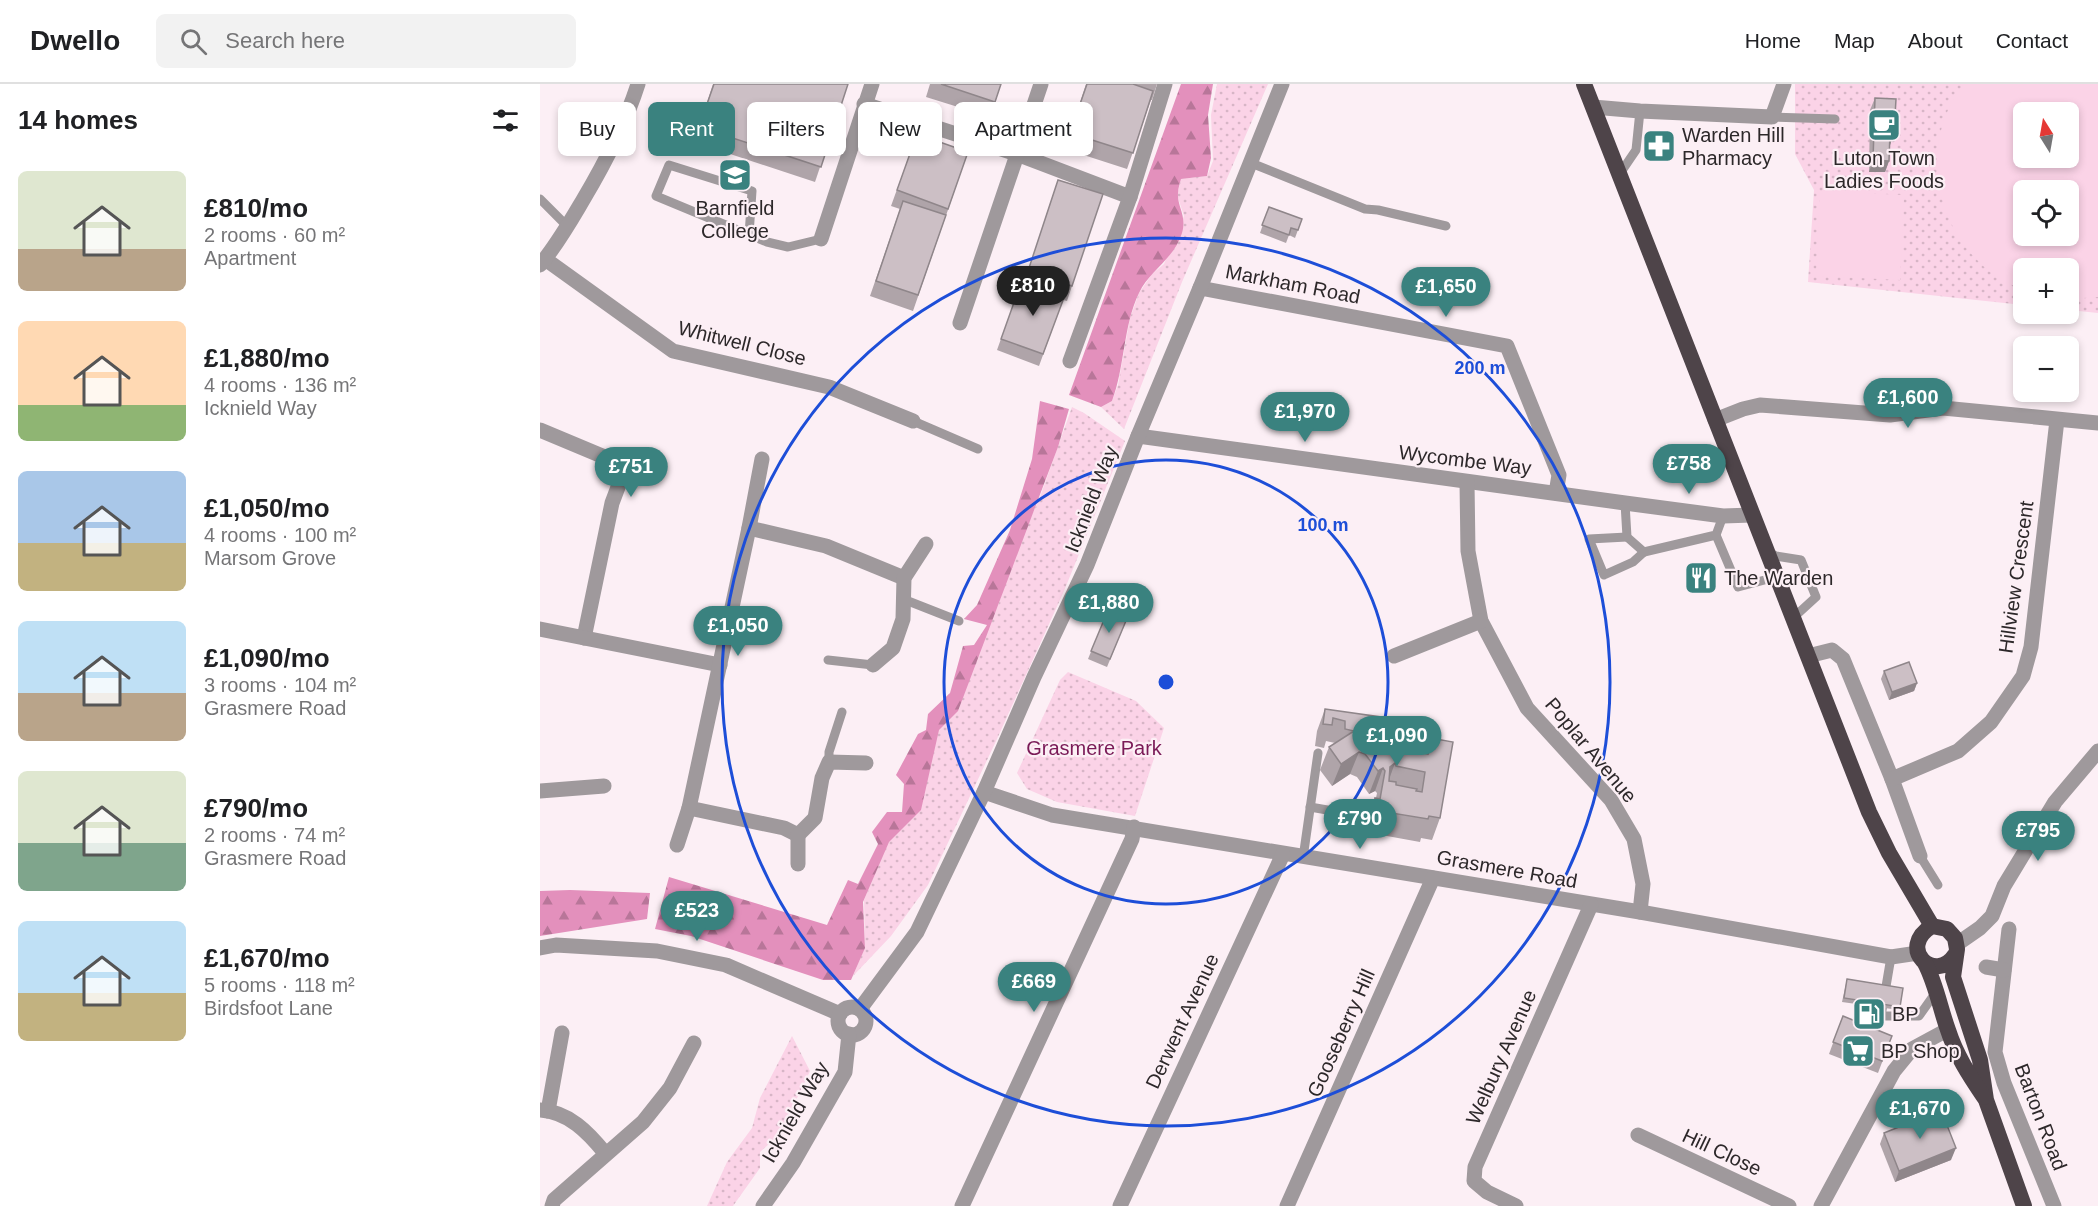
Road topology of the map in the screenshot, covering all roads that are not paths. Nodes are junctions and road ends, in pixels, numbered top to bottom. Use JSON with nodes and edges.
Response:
{"nodes":[{"id":1,"x":638,"y":84,"type":"edge"},
{"id":2,"x":872,"y":84,"type":"edge"},
{"id":3,"x":1041,"y":84,"type":"edge"},
{"id":4,"x":1166,"y":84,"type":"edge"},
{"id":5,"x":1282,"y":84,"type":"edge"},
{"id":6,"x":1584,"y":84,"type":"edge"},
{"id":7,"x":1784,"y":84,"type":"edge"},
{"id":8,"x":865,"y":102,"type":"edge"},
{"id":9,"x":1035,"y":102,"type":"edge"},
{"id":10,"x":1593,"y":107,"type":"junction"},
{"id":11,"x":1640,"y":111,"type":"junction"},
{"id":12,"x":1772,"y":117,"type":"junction"},
{"id":13,"x":1835,"y":119,"type":"dead end"},
{"id":14,"x":858,"y":123,"type":"edge"},
{"id":15,"x":1016,"y":156,"type":"edge"},
{"id":16,"x":1022,"y":156,"type":"edge"},
{"id":17,"x":1251,"y":163,"type":"junction"},
{"id":18,"x":1619,"y":175,"type":"junction"},
{"id":19,"x":1130,"y":197,"type":"junction"},
{"id":20,"x":540,"y":199,"type":"edge"},
{"id":21,"x":568,"y":226,"type":"junction"},
{"id":22,"x":1446,"y":226,"type":"dead end"},
{"id":23,"x":749,"y":235,"type":"junction"},
{"id":24,"x":821,"y":239,"type":"joint"},
{"id":25,"x":542,"y":262,"type":"edge"},
{"id":26,"x":1200,"y":288,"type":"junction"},
{"id":27,"x":960,"y":323,"type":"dead end"},
{"id":28,"x":1070,"y":361,"type":"dead end"},
{"id":29,"x":1715,"y":420,"type":"junction"},
{"id":30,"x":2057,"y":420,"type":"junction"},
{"id":31,"x":913,"y":421,"type":"joint"},
{"id":32,"x":2098,"y":423,"type":"edge"},
{"id":33,"x":540,"y":430,"type":"edge"},
{"id":34,"x":1138,"y":436,"type":"junction"},
{"id":35,"x":978,"y":449,"type":"dead end"},
{"id":36,"x":762,"y":459,"type":"dead end"},
{"id":37,"x":1467,"y":482,"type":"junction"},
{"id":38,"x":1556,"y":493,"type":"junction"},
{"id":39,"x":1625,"y":503,"type":"junction"},
{"id":40,"x":1752,"y":515,"type":"junction"},
{"id":41,"x":1723,"y":516,"type":"junction"},
{"id":42,"x":750,"y":528,"type":"junction"},
{"id":43,"x":1716,"y":535,"type":"junction"},
{"id":44,"x":1627,"y":537,"type":"junction"},
{"id":45,"x":926,"y":544,"type":"dead end"},
{"id":46,"x":1766,"y":551,"type":"junction"},
{"id":47,"x":1644,"y":552,"type":"junction"},
{"id":48,"x":1776,"y":577,"type":"junction"},
{"id":49,"x":904,"y":578,"type":"junction"},
{"id":50,"x":903,"y":599,"type":"junction"},
{"id":51,"x":1793,"y":618,"type":"junction"},
{"id":52,"x":959,"y":621,"type":"dead end"},
{"id":53,"x":1481,"y":621,"type":"junction"},
{"id":54,"x":540,"y":629,"type":"edge"},
{"id":55,"x":584,"y":638,"type":"junction"},
{"id":56,"x":1808,"y":656,"type":"junction"},
{"id":57,"x":1394,"y":657,"type":"dead end"},
{"id":58,"x":828,"y":660,"type":"dead end"},
{"id":59,"x":720,"y":665,"type":"junction"},
{"id":60,"x":873,"y":665,"type":"joint"},
{"id":61,"x":842,"y":712,"type":"dead end"},
{"id":62,"x":2098,"y":751,"type":"edge"},
{"id":63,"x":1318,"y":753,"type":"dead end"},
{"id":64,"x":829,"y":762,"type":"junction"},
{"id":65,"x":866,"y":763,"type":"dead end"},
{"id":66,"x":1892,"y":779,"type":"junction"},
{"id":67,"x":604,"y":786,"type":"dead end"},
{"id":68,"x":540,"y":791,"type":"edge"},
{"id":69,"x":984,"y":792,"type":"junction"},
{"id":70,"x":1310,"y":807,"type":"junction"},
{"id":71,"x":689,"y":808,"type":"junction"},
{"id":72,"x":1362,"y":816,"type":"dead end"},
{"id":73,"x":1134,"y":827,"type":"junction"},
{"id":74,"x":798,"y":835,"type":"junction"},
{"id":75,"x":677,"y":845,"type":"dead end"},
{"id":76,"x":1282,"y":854,"type":"junction"},
{"id":77,"x":1920,"y":856,"type":"joint"},
{"id":78,"x":1303,"y":858,"type":"junction"},
{"id":79,"x":798,"y":864,"type":"dead end"},
{"id":80,"x":1433,"y":878,"type":"junction"},
{"id":81,"x":1938,"y":885,"type":"dead end"},
{"id":82,"x":1591,"y":905,"type":"junction"},
{"id":83,"x":1640,"y":912,"type":"junction"},
{"id":84,"x":1932,"y":926,"type":"junction"},
{"id":85,"x":2009,"y":929,"type":"dead end"},
{"id":86,"x":540,"y":948,"type":"edge"},
{"id":87,"x":1956,"y":949,"type":"junction"},
{"id":88,"x":1891,"y":957,"type":"junction"},
{"id":89,"x":1921,"y":958,"type":"junction"},
{"id":90,"x":1986,"y":967,"type":"dead end"},
{"id":91,"x":2004,"y":970,"type":"junction"},
{"id":92,"x":1936,"y":991,"type":"junction"},
{"id":93,"x":860,"y":1009,"type":"junction"},
{"id":94,"x":840,"y":1014,"type":"junction"},
{"id":95,"x":1947,"y":1030,"type":"junction"},
{"id":96,"x":562,"y":1033,"type":"dead end"},
{"id":97,"x":849,"y":1034,"type":"junction"},
{"id":98,"x":694,"y":1043,"type":"dead end"},
{"id":99,"x":1986,"y":1100,"type":"junction"},
{"id":100,"x":544,"y":1110,"type":"edge"},
{"id":101,"x":1638,"y":1135,"type":"dead end"},
{"id":102,"x":605,"y":1154,"type":"junction"},
{"id":103,"x":556,"y":1204,"type":"edge"},
{"id":104,"x":766,"y":1205,"type":"edge"},
{"id":105,"x":963,"y":1206,"type":"edge"},
{"id":106,"x":1120,"y":1206,"type":"edge"},
{"id":107,"x":1287,"y":1206,"type":"edge"},
{"id":108,"x":1516,"y":1206,"type":"edge"},
{"id":109,"x":1789,"y":1206,"type":"edge"},
{"id":110,"x":1821,"y":1206,"type":"edge"},
{"id":111,"x":2024,"y":1206,"type":"edge"},
{"id":112,"x":2054,"y":1206,"type":"edge"}],
"edges":[{"from":1,"to":21,"type":"street"},
{"from":2,"to":8,"type":"street"},
{"from":3,"to":9,"type":"street"},
{"from":4,"to":19,"type":"street"},
{"from":5,"to":17,"type":"street","name":"Icknield Way"},
{"from":6,"to":10,"type":"highway"},
{"from":7,"to":12,"type":"street"},
{"from":10,"to":11,"type":"street"},
{"from":10,"to":18,"type":"highway"},
{"from":11,"to":12,"type":"street"},
{"from":11,"to":18,"type":"lane"},
{"from":12,"to":13,"type":"lane"},
{"from":14,"to":24,"type":"street"},
{"from":15,"to":27,"type":"street"},
{"from":16,"to":19,"type":"street"},
{"from":17,"to":22,"type":"lane"},
{"from":17,"to":26,"type":"street","name":"Icknield Way"},
{"from":18,"to":29,"type":"highway"},
{"from":19,"to":28,"type":"street"},
{"from":20,"to":21,"type":"lane"},
{"from":21,"to":25,"type":"street"},
{"from":23,"to":23,"type":"lane"},
{"from":23,"to":24,"type":"lane"},
{"from":25,"to":31,"type":"street","name":"Whitwell Close"},
{"from":26,"to":34,"type":"street","name":"Icknield Way"},
{"from":26,"to":38,"type":"street","name":"Markham Road"},
{"from":29,"to":30,"type":"street"},
{"from":29,"to":40,"type":"highway"},
{"from":30,"to":32,"type":"street"},
{"from":30,"to":66,"type":"street","name":"Hillview Crescent"},
{"from":31,"to":35,"type":"lane"},
{"from":33,"to":55,"type":"street"},
{"from":34,"to":37,"type":"street","name":"Wycombe Way"},
{"from":34,"to":69,"type":"street","name":"Icknield Way"},
{"from":36,"to":42,"type":"street"},
{"from":37,"to":38,"type":"street","name":"Wycombe Way"},
{"from":37,"to":53,"type":"street","name":"Poplar Avenue"},
{"from":38,"to":39,"type":"street","name":"Wycombe Way"},
{"from":39,"to":41,"type":"street","name":"Wycombe Way"},
{"from":39,"to":44,"type":"lane"},
{"from":40,"to":41,"type":"street","name":"Wycombe Way"},
{"from":40,"to":46,"type":"highway"},
{"from":41,"to":43,"type":"lane"},
{"from":42,"to":49,"type":"street"},
{"from":42,"to":59,"type":"street"},
{"from":43,"to":47,"type":"lane"},
{"from":43,"to":48,"type":"lane"},
{"from":44,"to":47,"type":"lane"},
{"from":44,"to":47,"type":"lane"},
{"from":45,"to":49,"type":"street"},
{"from":46,"to":48,"type":"highway"},
{"from":46,"to":51,"type":"lane"},
{"from":48,"to":51,"type":"highway"},
{"from":49,"to":50,"type":"street"},
{"from":50,"to":52,"type":"lane"},
{"from":50,"to":60,"type":"street"},
{"from":51,"to":56,"type":"highway"},
{"from":53,"to":57,"type":"street"},
{"from":53,"to":83,"type":"street","name":"Poplar Avenue"},
{"from":54,"to":55,"type":"street"},
{"from":55,"to":59,"type":"street"},
{"from":56,"to":66,"type":"street"},
{"from":56,"to":84,"type":"highway"},
{"from":58,"to":60,"type":"lane"},
{"from":59,"to":71,"type":"street"},
{"from":61,"to":64,"type":"lane"},
{"from":62,"to":87,"type":"street"},
{"from":63,"to":70,"type":"lane"},
{"from":64,"to":65,"type":"street"},
{"from":64,"to":74,"type":"street"},
{"from":66,"to":77,"type":"street"},
{"from":67,"to":68,"type":"street"},
{"from":69,"to":73,"type":"street","name":"Grasmere Road"},
{"from":69,"to":93,"type":"street","name":"Icknield Way"},
{"from":70,"to":72,"type":"lane"},
{"from":70,"to":78,"type":"lane"},
{"from":71,"to":74,"type":"street"},
{"from":71,"to":75,"type":"street"},
{"from":73,"to":76,"type":"street","name":"Grasmere Road"},
{"from":73,"to":105,"type":"street"},
{"from":74,"to":79,"type":"street"},
{"from":76,"to":78,"type":"street","name":"Grasmere Road"},
{"from":76,"to":106,"type":"street","name":"Derwent Avenue"},
{"from":77,"to":81,"type":"lane"},
{"from":78,"to":80,"type":"street","name":"Grasmere Road"},
{"from":80,"to":82,"type":"street","name":"Grasmere Road"},
{"from":80,"to":107,"type":"street","name":"Gooseberry Hill"},
{"from":82,"to":83,"type":"street","name":"Grasmere Road"},
{"from":82,"to":108,"type":"street","name":"Welbury Avenue"},
{"from":83,"to":88,"type":"street","name":"Grasmere Road"},
{"from":84,"to":87,"type":"highway"},
{"from":84,"to":89,"type":"highway"},
{"from":85,"to":91,"type":"street","name":"Barton Road"},
{"from":86,"to":94,"type":"street"},
{"from":87,"to":89,"type":"highway"},
{"from":87,"to":99,"type":"highway","name":"Barton Road"},
{"from":88,"to":89,"type":"street","name":"Grasmere Road"},
{"from":88,"to":92,"type":"lane"},
{"from":89,"to":92,"type":"highway","name":"Barton Road"},
{"from":90,"to":91,"type":"street"},
{"from":91,"to":112,"type":"street","name":"Barton Road"},
{"from":92,"to":95,"type":"highway","name":"Barton Road"},
{"from":93,"to":94,"type":"street"},
{"from":93,"to":97,"type":"street"},
{"from":94,"to":97,"type":"street"},
{"from":95,"to":99,"type":"highway","name":"Barton Road"},
{"from":95,"to":110,"type":"street"},
{"from":96,"to":100,"type":"street"},
{"from":97,"to":104,"type":"street","name":"Icknield Way"},
{"from":98,"to":102,"type":"street"},
{"from":99,"to":111,"type":"highway","name":"Barton Road"},
{"from":100,"to":102,"type":"street"},
{"from":101,"to":109,"type":"street","name":"Hill Close"},
{"from":102,"to":103,"type":"street"}]}
